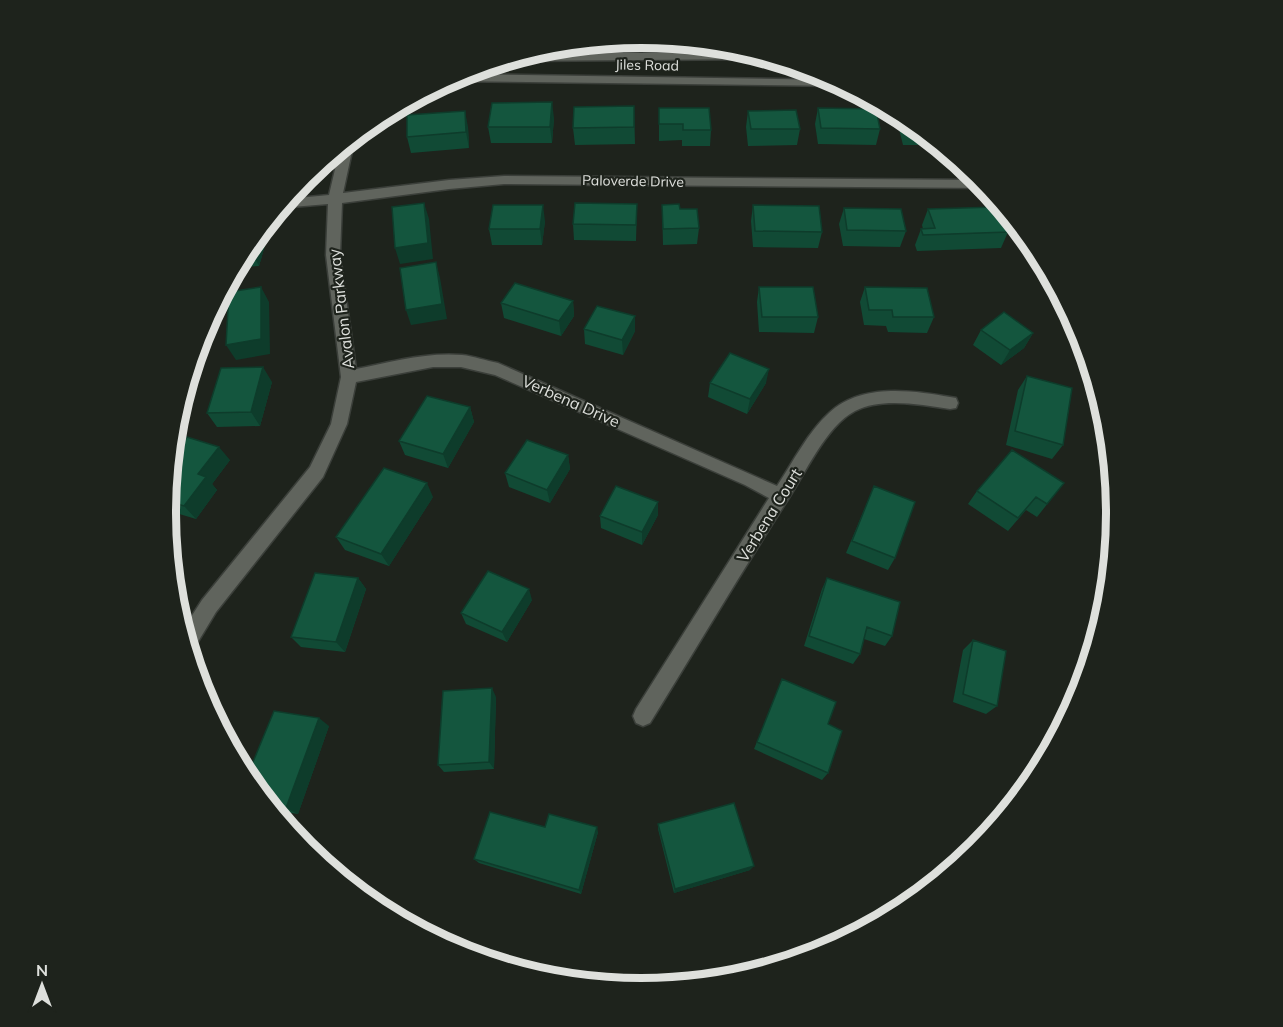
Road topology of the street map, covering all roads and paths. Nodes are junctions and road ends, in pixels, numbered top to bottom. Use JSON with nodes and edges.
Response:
{"nodes":[{"id":1,"x":551,"y":57,"type":"edge"},
{"id":2,"x":732,"y":57,"type":"edge"},
{"id":3,"x":476,"y":78,"type":"edge"},
{"id":4,"x":821,"y":84,"type":"edge"},
{"id":5,"x":345,"y":155,"type":"edge"},
{"id":6,"x":971,"y":184,"type":"edge"},
{"id":7,"x":336,"y":201,"type":"junction"},
{"id":8,"x":295,"y":203,"type":"edge"},
{"id":9,"x":349,"y":377,"type":"junction"},
{"id":10,"x":950,"y":403,"type":"dead end"},
{"id":11,"x":781,"y":496,"type":"junction"},
{"id":12,"x":192,"y":634,"type":"edge"},
{"id":13,"x":643,"y":716,"type":"dead end"}],
"edges":[{"from":1,"to":2,"type":"street","name":"Jiles Road"},
{"from":3,"to":4,"type":"street","name":"Jiles Road"},
{"from":5,"to":7,"type":"street","name":"Avalon Parkway"},
{"from":6,"to":7,"type":"street","name":"Paloverde Drive"},
{"from":7,"to":8,"type":"street","name":"Paloverde Drive"},
{"from":7,"to":9,"type":"street","name":"Avalon Parkway"},
{"from":9,"to":11,"type":"street","name":"Verbena Drive"},
{"from":9,"to":12,"type":"street","name":"Avalon Parkway"},
{"from":10,"to":11,"type":"street","name":"Verbena Court"},
{"from":11,"to":13,"type":"street","name":"Verbena Court"}]}
